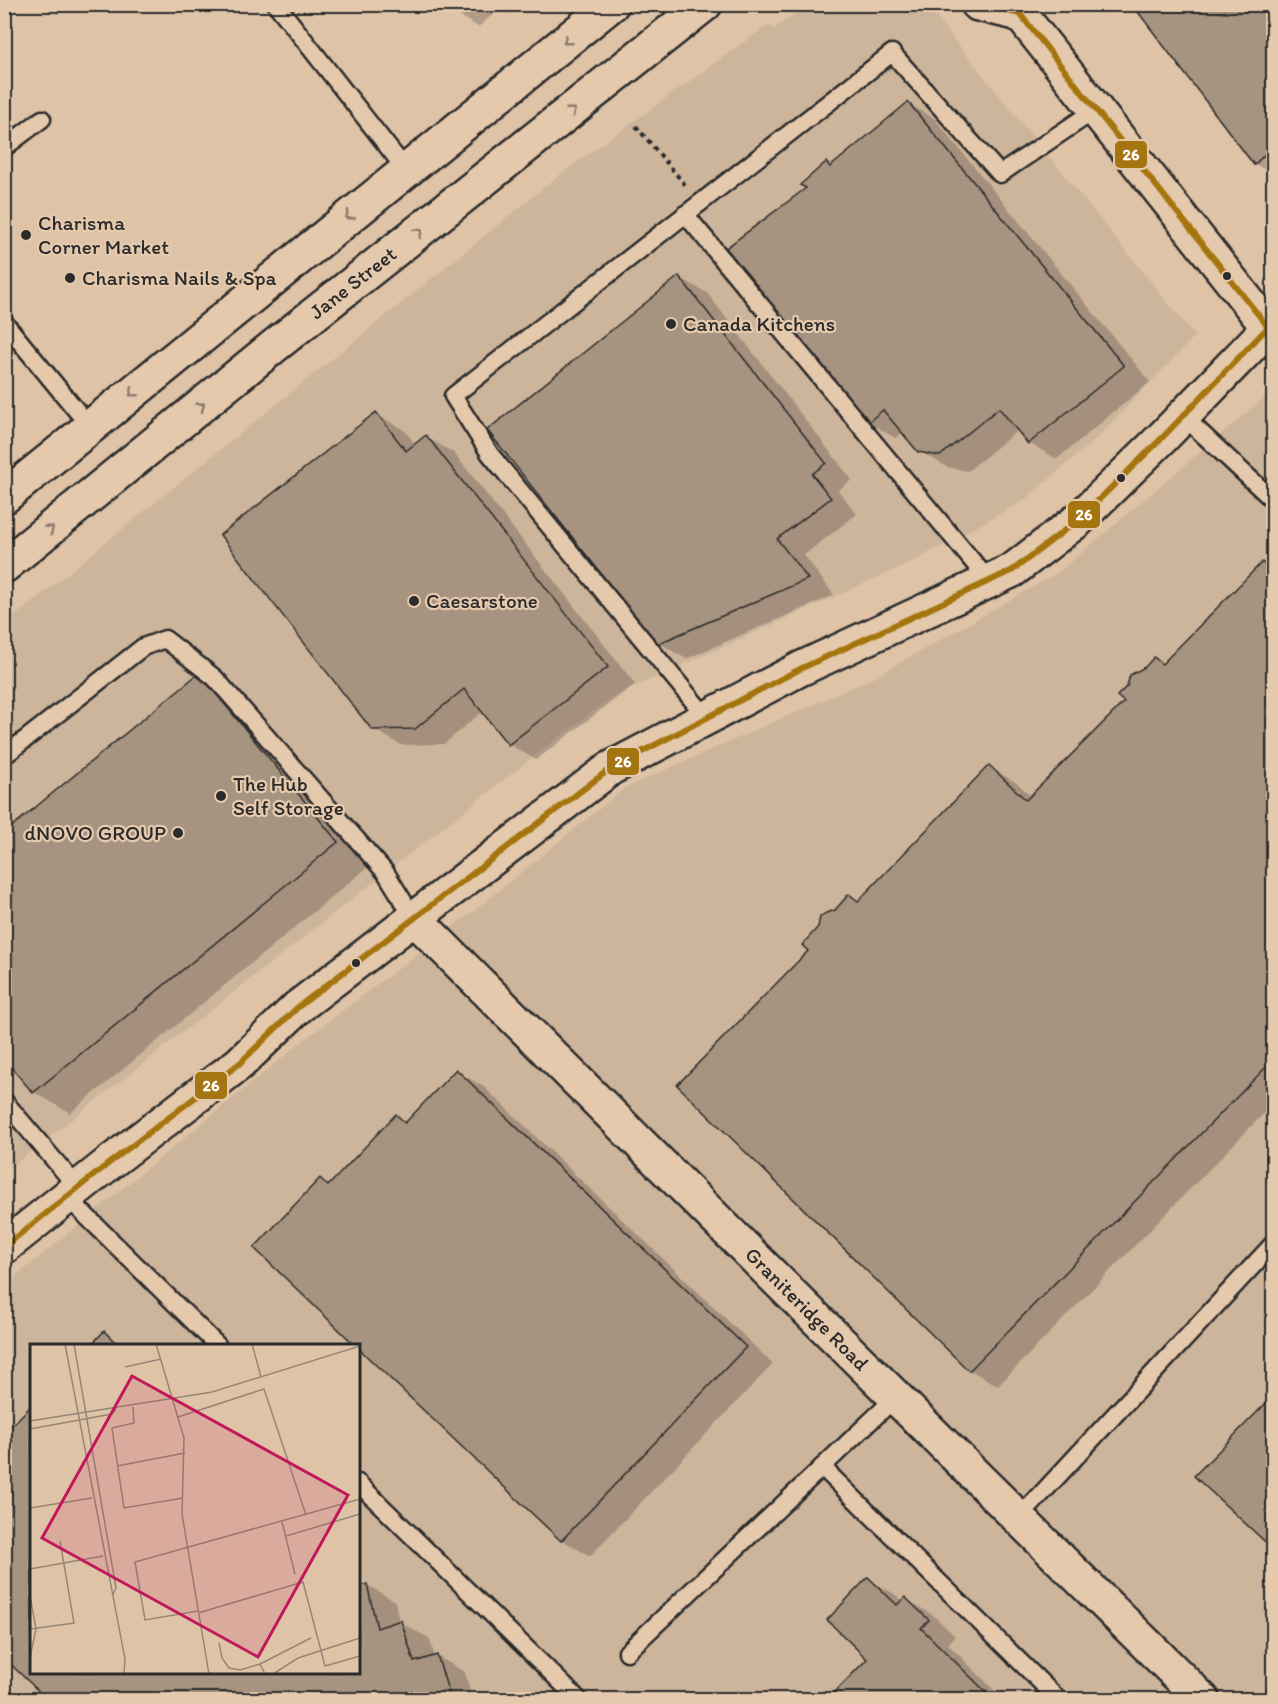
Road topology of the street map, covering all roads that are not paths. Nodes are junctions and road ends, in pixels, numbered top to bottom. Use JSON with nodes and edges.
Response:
{"nodes":[{"id":1,"x":276,"y":4,"type":"edge"},
{"id":2,"x":612,"y":4,"type":"edge"},
{"id":3,"x":705,"y":4,"type":"edge"},
{"id":4,"x":978,"y":4,"type":"edge"},
{"id":5,"x":1019,"y":9,"type":"edge"},
{"id":6,"x":1095,"y":110,"type":"junction"},
{"id":7,"x":42,"y":119,"type":"dead end"},
{"id":8,"x":4,"y":148,"type":"edge"},
{"id":9,"x":406,"y":170,"type":"junction"},
{"id":10,"x":685,"y":214,"type":"junction"},
{"id":11,"x":4,"y":322,"type":"edge"},
{"id":12,"x":1272,"y":328,"type":"edge"},
{"id":13,"x":1183,"y":416,"type":"junction"},
{"id":14,"x":90,"y":427,"type":"junction"},
{"id":15,"x":4,"y":497,"type":"edge"},
{"id":16,"x":1274,"y":501,"type":"edge"},
{"id":17,"x":4,"y":566,"type":"edge"},
{"id":18,"x":989,"y":581,"type":"junction"},
{"id":19,"x":707,"y":718,"type":"junction"},
{"id":20,"x":4,"y":756,"type":"edge"},
{"id":21,"x":413,"y":917,"type":"junction"},
{"id":22,"x":4,"y":1101,"type":"edge"},
{"id":23,"x":72,"y":1193,"type":"junction"},
{"id":24,"x":1274,"y":1243,"type":"edge"},
{"id":25,"x":4,"y":1247,"type":"edge"},
{"id":26,"x":216,"y":1344,"type":"edge"},
{"id":27,"x":896,"y":1397,"type":"junction"},
{"id":28,"x":822,"y":1467,"type":"junction"},
{"id":29,"x":360,"y":1485,"type":"edge"},
{"id":30,"x":1019,"y":1518,"type":"junction"},
{"id":31,"x":627,"y":1652,"type":"dead end"},
{"id":32,"x":579,"y":1700,"type":"edge"},
{"id":33,"x":1059,"y":1700,"type":"edge"},
{"id":34,"x":1203,"y":1700,"type":"edge"}],
"edges":[{"from":1,"to":9,"type":"lane"},
{"from":2,"to":9,"type":"street","one_way":true},
{"from":17,"to":3,"type":"street","name":"Jane Street","one_way":true},
{"from":4,"to":5,"type":"street"},
{"from":5,"to":6,"type":"street"},
{"from":6,"to":10,"type":"lane"},
{"from":6,"to":12,"type":"street"},
{"from":7,"to":8,"type":"lane"},
{"from":9,"to":14,"type":"street","one_way":true},
{"from":10,"to":18,"type":"lane"},
{"from":10,"to":19,"type":"lane"},
{"from":11,"to":14,"type":"lane"},
{"from":12,"to":13,"type":"street"},
{"from":13,"to":16,"type":"lane"},
{"from":13,"to":18,"type":"street"},
{"from":14,"to":15,"type":"street"},
{"from":18,"to":19,"type":"street"},
{"from":19,"to":21,"type":"street"},
{"from":20,"to":21,"type":"lane"},
{"from":21,"to":23,"type":"street"},
{"from":21,"to":27,"type":"street","name":"Graniteridge Road"},
{"from":22,"to":23,"type":"lane"},
{"from":23,"to":25,"type":"street"},
{"from":23,"to":26,"type":"lane"},
{"from":24,"to":30,"type":"lane"},
{"from":27,"to":28,"type":"lane"},
{"from":27,"to":30,"type":"street","name":"Graniteridge Road"},
{"from":28,"to":31,"type":"lane"},
{"from":28,"to":33,"type":"lane"},
{"from":29,"to":32,"type":"lane"},
{"from":30,"to":34,"type":"street","name":"Graniteridge Road"}]}
